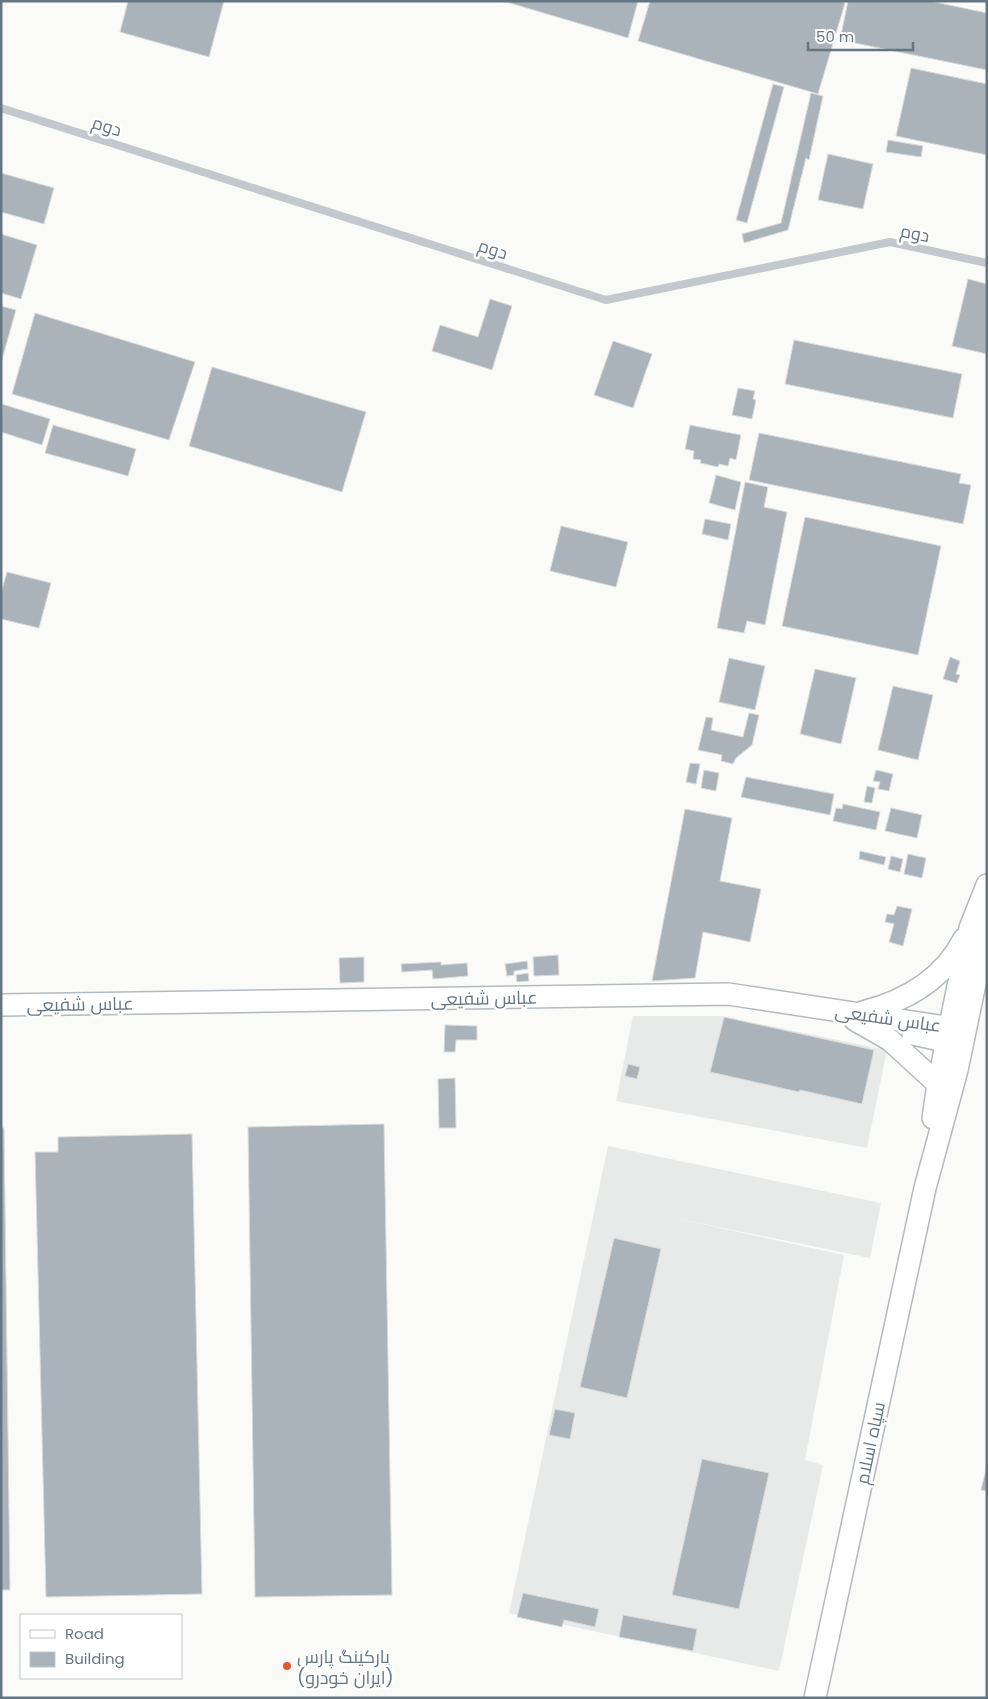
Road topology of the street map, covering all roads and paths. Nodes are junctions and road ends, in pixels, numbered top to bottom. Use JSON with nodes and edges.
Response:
{"nodes":[{"id":1,"x":1,"y":108,"type":"edge"},
{"id":2,"x":987,"y":263,"type":"edge"},
{"id":3,"x":987,"y":885,"type":"edge"},
{"id":4,"x":979,"y":923,"type":"edge"},
{"id":5,"x":1,"y":1005,"type":"edge"},
{"id":6,"x":1,"y":1016,"type":"edge"},
{"id":7,"x":856,"y":1017,"type":"junction"},
{"id":8,"x":956,"y":1036,"type":"junction"},
{"id":9,"x":938,"y":1084,"type":"junction"},
{"id":10,"x":925,"y":1188,"type":"junction"},
{"id":11,"x":816,"y":1698,"type":"edge"}],
"edges":[{"from":1,"to":2,"type":"lane","name":"دوم"},
{"from":3,"to":4,"type":"main road","name":"سپاه اسلام"},
{"from":4,"to":7,"type":"main road"},
{"from":4,"to":8,"type":"main road","name":"سپاه اسلام"},
{"from":5,"to":7,"type":"main road","name":"عباس شفیعی"},
{"from":6,"to":7,"type":"main road","name":"عباس شفیعی"},
{"from":7,"to":8,"type":"main road","name":"عباس شفیعی"},
{"from":7,"to":9,"type":"main road"},
{"from":8,"to":9,"type":"main road","name":"سپاه اسلام"},
{"from":8,"to":10,"type":"main road","name":"سپاه اسلام"},
{"from":9,"to":10,"type":"main road","name":"سپاه اسلام"},
{"from":10,"to":11,"type":"main road","name":"سپاه اسلام"}]}
